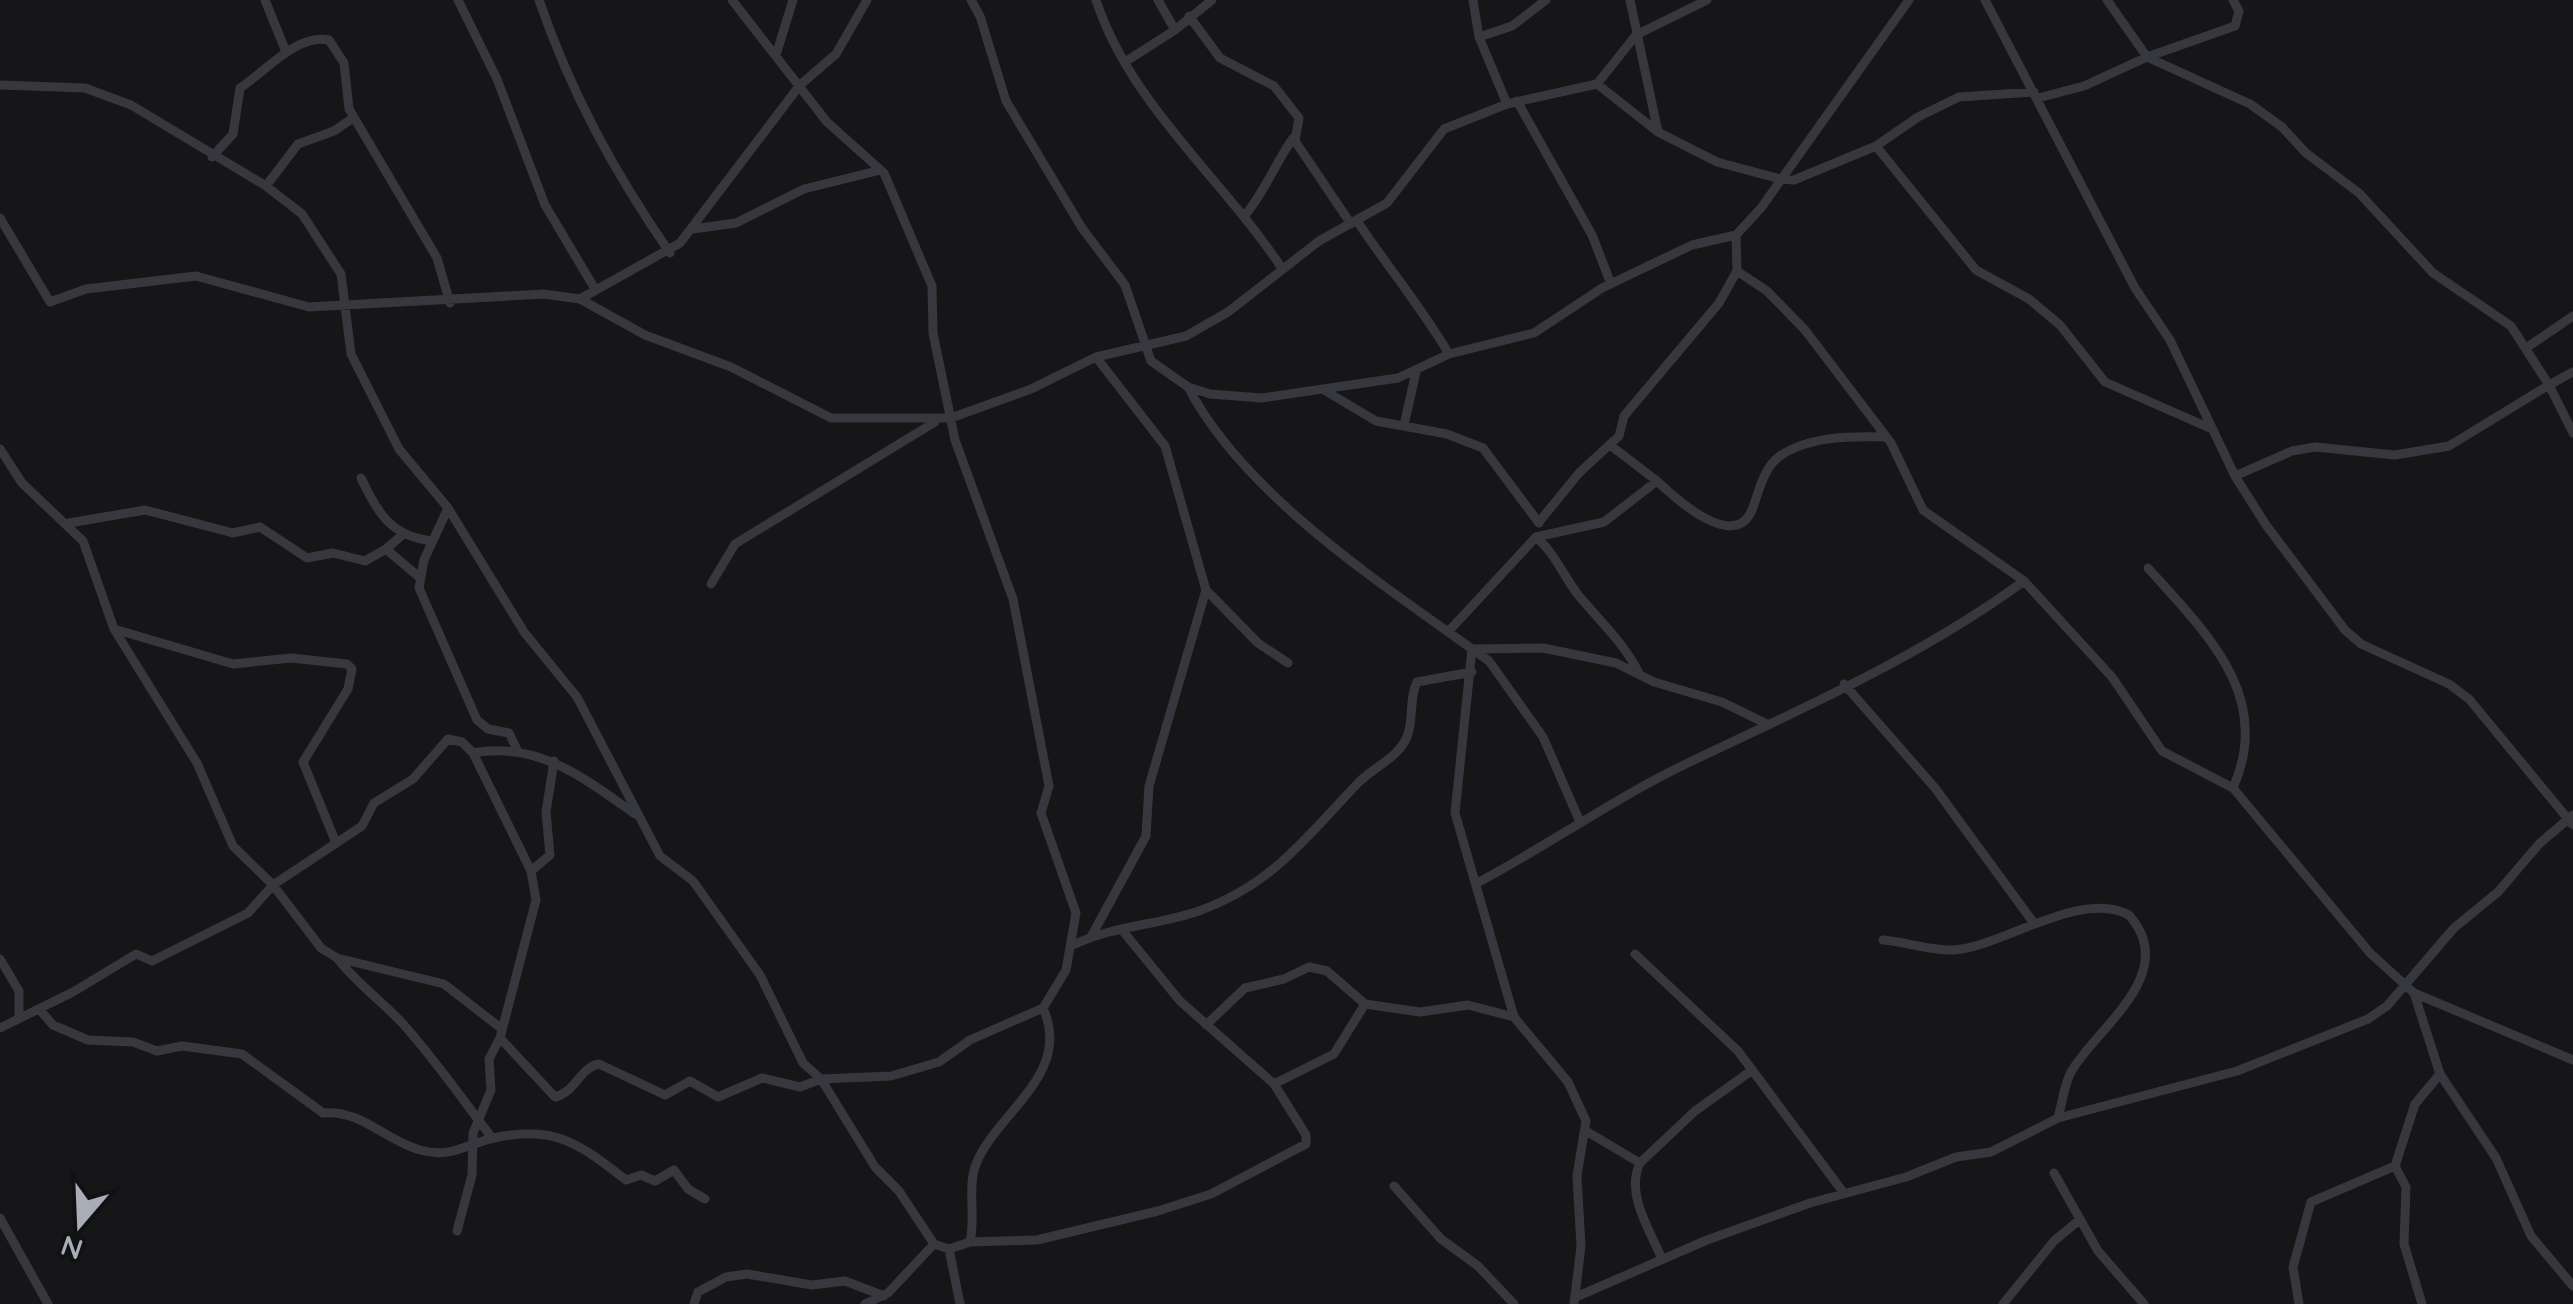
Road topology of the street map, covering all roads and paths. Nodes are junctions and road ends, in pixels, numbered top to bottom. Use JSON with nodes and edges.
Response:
{"nodes":[{"id":1,"x":265,"y":0,"type":"edge"},
{"id":2,"x":458,"y":0,"type":"edge"},
{"id":3,"x":539,"y":0,"type":"edge"},
{"id":4,"x":732,"y":0,"type":"edge"},
{"id":5,"x":793,"y":0,"type":"edge"},
{"id":6,"x":867,"y":0,"type":"edge"},
{"id":7,"x":971,"y":0,"type":"edge"},
{"id":8,"x":1096,"y":0,"type":"edge"},
{"id":9,"x":1158,"y":0,"type":"edge"},
{"id":10,"x":1212,"y":0,"type":"edge"},
{"id":11,"x":1474,"y":0,"type":"edge"},
{"id":12,"x":1546,"y":0,"type":"edge"},
{"id":13,"x":1630,"y":0,"type":"edge"},
{"id":14,"x":1707,"y":0,"type":"edge"},
{"id":15,"x":1910,"y":0,"type":"edge"},
{"id":16,"x":1985,"y":0,"type":"edge"},
{"id":17,"x":2107,"y":0,"type":"edge"},
{"id":18,"x":2233,"y":0,"type":"edge"},
{"id":19,"x":1188,"y":16,"type":"junction"},
{"id":20,"x":1176,"y":30,"type":"junction"},
{"id":21,"x":1636,"y":35,"type":"junction"},
{"id":22,"x":1479,"y":37,"type":"junction"},
{"id":23,"x":286,"y":52,"type":"junction"},
{"id":24,"x":776,"y":55,"type":"junction"},
{"id":25,"x":2147,"y":57,"type":"junction"},
{"id":26,"x":1125,"y":62,"type":"junction"},
{"id":27,"x":1597,"y":84,"type":"junction"},
{"id":28,"x":800,"y":85,"type":"junction"},
{"id":29,"x":0,"y":86,"type":"edge"},
{"id":30,"x":2036,"y":95,"type":"junction"},
{"id":31,"x":1512,"y":102,"type":"junction"},
{"id":32,"x":353,"y":118,"type":"junction"},
{"id":33,"x":1658,"y":132,"type":"junction"},
{"id":34,"x":1292,"y":138,"type":"junction"},
{"id":35,"x":1876,"y":146,"type":"junction"},
{"id":36,"x":212,"y":158,"type":"junction"},
{"id":37,"x":881,"y":170,"type":"junction"},
{"id":38,"x":1780,"y":180,"type":"junction"},
{"id":39,"x":266,"y":186,"type":"junction"},
{"id":40,"x":1246,"y":214,"type":"junction"},
{"id":41,"x":0,"y":218,"type":"edge"},
{"id":42,"x":1354,"y":222,"type":"junction"},
{"id":43,"x":693,"y":229,"type":"junction"},
{"id":44,"x":1736,"y":235,"type":"junction"},
{"id":45,"x":670,"y":253,"type":"junction"},
{"id":46,"x":1281,"y":268,"type":"junction"},
{"id":47,"x":1737,"y":271,"type":"junction"},
{"id":48,"x":1611,"y":284,"type":"junction"},
{"id":49,"x":595,"y":290,"type":"junction"},
{"id":50,"x":580,"y":299,"type":"junction"},
{"id":51,"x":450,"y":303,"type":"junction"},
{"id":52,"x":348,"y":306,"type":"junction"},
{"id":53,"x":2573,"y":316,"type":"edge"},
{"id":54,"x":1145,"y":348,"type":"junction"},
{"id":55,"x":2526,"y":348,"type":"junction"},
{"id":56,"x":1448,"y":354,"type":"junction"},
{"id":57,"x":1096,"y":357,"type":"junction"},
{"id":58,"x":1416,"y":372,"type":"junction"},
{"id":59,"x":2573,"y":372,"type":"edge"},
{"id":60,"x":2549,"y":385,"type":"junction"},
{"id":61,"x":1188,"y":387,"type":"junction"},
{"id":62,"x":1324,"y":390,"type":"junction"},
{"id":63,"x":951,"y":418,"type":"junction"},
{"id":64,"x":938,"y":420,"type":"junction"},
{"id":65,"x":1404,"y":425,"type":"junction"},
{"id":66,"x":2212,"y":429,"type":"junction"},
{"id":67,"x":2573,"y":433,"type":"edge"},
{"id":68,"x":1886,"y":437,"type":"junction"},
{"id":69,"x":1610,"y":445,"type":"junction"},
{"id":70,"x":0,"y":449,"type":"edge"},
{"id":71,"x":2236,"y":476,"type":"junction"},
{"id":72,"x":362,"y":478,"type":"dead end"},
{"id":73,"x":1657,"y":481,"type":"junction"},
{"id":74,"x":448,"y":508,"type":"junction"},
{"id":75,"x":1539,"y":522,"type":"junction"},
{"id":76,"x":69,"y":524,"type":"junction"},
{"id":77,"x":1548,"y":532,"type":"junction"},
{"id":78,"x":402,"y":536,"type":"junction"},
{"id":79,"x":1536,"y":537,"type":"junction"},
{"id":80,"x":432,"y":540,"type":"junction"},
{"id":81,"x":386,"y":549,"type":"junction"},
{"id":82,"x":2148,"y":568,"type":"dead end"},
{"id":83,"x":419,"y":577,"type":"junction"},
{"id":84,"x":2024,"y":582,"type":"junction"},
{"id":85,"x":711,"y":584,"type":"dead end"},
{"id":86,"x":1206,"y":590,"type":"junction"},
{"id":87,"x":114,"y":629,"type":"junction"},
{"id":88,"x":1448,"y":632,"type":"junction"},
{"id":89,"x":1472,"y":649,"type":"junction"},
{"id":90,"x":1288,"y":662,"type":"dead end"},
{"id":91,"x":1472,"y":672,"type":"junction"},
{"id":92,"x":1640,"y":673,"type":"junction"},
{"id":93,"x":1844,"y":684,"type":"junction"},
{"id":94,"x":1769,"y":725,"type":"junction"},
{"id":95,"x":472,"y":752,"type":"junction"},
{"id":96,"x":518,"y":752,"type":"junction"},
{"id":97,"x":554,"y":761,"type":"junction"},
{"id":98,"x":2233,"y":788,"type":"junction"},
{"id":99,"x":636,"y":815,"type":"junction"},
{"id":100,"x":2572,"y":819,"type":"edge"},
{"id":101,"x":1580,"y":822,"type":"junction"},
{"id":102,"x":336,"y":843,"type":"junction"},
{"id":103,"x":532,"y":871,"type":"junction"},
{"id":104,"x":1477,"y":882,"type":"junction"},
{"id":105,"x":274,"y":886,"type":"junction"},
{"id":106,"x":2034,"y":922,"type":"junction"},
{"id":107,"x":1122,"y":930,"type":"junction"},
{"id":108,"x":1091,"y":936,"type":"junction"},
{"id":109,"x":1883,"y":940,"type":"dead end"},
{"id":110,"x":1073,"y":945,"type":"junction"},
{"id":111,"x":1636,"y":954,"type":"dead end"},
{"id":112,"x":337,"y":958,"type":"junction"},
{"id":113,"x":0,"y":959,"type":"edge"},
{"id":114,"x":2410,"y":990,"type":"junction"},
{"id":115,"x":1365,"y":1004,"type":"junction"},
{"id":116,"x":1044,"y":1008,"type":"junction"},
{"id":117,"x":40,"y":1010,"type":"junction"},
{"id":118,"x":19,"y":1015,"type":"junction"},
{"id":119,"x":1514,"y":1017,"type":"junction"},
{"id":120,"x":1206,"y":1025,"type":"junction"},
{"id":121,"x":0,"y":1028,"type":"edge"},
{"id":122,"x":502,"y":1034,"type":"junction"},
{"id":123,"x":2573,"y":1060,"type":"edge"},
{"id":124,"x":1751,"y":1071,"type":"junction"},
{"id":125,"x":2440,"y":1074,"type":"junction"},
{"id":126,"x":821,"y":1079,"type":"junction"},
{"id":127,"x":1274,"y":1084,"type":"junction"},
{"id":128,"x":2058,"y":1118,"type":"junction"},
{"id":129,"x":478,"y":1120,"type":"junction"},
{"id":130,"x":1586,"y":1130,"type":"junction"},
{"id":131,"x":492,"y":1138,"type":"junction"},
{"id":132,"x":473,"y":1148,"type":"junction"},
{"id":133,"x":1640,"y":1163,"type":"junction"},
{"id":134,"x":2395,"y":1166,"type":"junction"},
{"id":135,"x":2054,"y":1174,"type":"dead end"},
{"id":136,"x":1394,"y":1186,"type":"dead end"},
{"id":137,"x":1844,"y":1192,"type":"junction"},
{"id":138,"x":704,"y":1199,"type":"dead end"},
{"id":139,"x":0,"y":1218,"type":"edge"},
{"id":140,"x":2078,"y":1221,"type":"junction"},
{"id":141,"x":457,"y":1232,"type":"dead end"},
{"id":142,"x":970,"y":1242,"type":"junction"},
{"id":143,"x":934,"y":1244,"type":"junction"},
{"id":144,"x":949,"y":1249,"type":"junction"},
{"id":145,"x":1662,"y":1259,"type":"junction"},
{"id":146,"x":2573,"y":1286,"type":"edge"},
{"id":147,"x":884,"y":1296,"type":"junction"},
{"id":148,"x":1575,"y":1301,"type":"edge"},
{"id":149,"x":48,"y":1304,"type":"edge"},
{"id":150,"x":694,"y":1304,"type":"edge"},
{"id":151,"x":865,"y":1304,"type":"edge"},
{"id":152,"x":960,"y":1304,"type":"edge"},
{"id":153,"x":1514,"y":1304,"type":"edge"},
{"id":154,"x":2003,"y":1304,"type":"edge"},
{"id":155,"x":2144,"y":1304,"type":"edge"},
{"id":156,"x":2298,"y":1304,"type":"edge"},
{"id":157,"x":2422,"y":1304,"type":"edge"}],
"edges":[{"from":1,"to":23,"type":"street"},
{"from":2,"to":49,"type":"street"},
{"from":3,"to":45,"type":"street"},
{"from":4,"to":24,"type":"street"},
{"from":5,"to":24,"type":"street"},
{"from":6,"to":28,"type":"street"},
{"from":7,"to":54,"type":"street"},
{"from":8,"to":26,"type":"street"},
{"from":9,"to":20,"type":"street"},
{"from":10,"to":19,"type":"street"},
{"from":11,"to":22,"type":"street"},
{"from":12,"to":22,"type":"street"},
{"from":13,"to":21,"type":"street"},
{"from":14,"to":21,"type":"street"},
{"from":15,"to":38,"type":"street"},
{"from":16,"to":30,"type":"street"},
{"from":17,"to":25,"type":"street"},
{"from":18,"to":25,"type":"street"},
{"from":19,"to":20,"type":"street"},
{"from":19,"to":34,"type":"street"},
{"from":20,"to":26,"type":"street"},
{"from":21,"to":27,"type":"street"},
{"from":21,"to":33,"type":"street"},
{"from":22,"to":31,"type":"street"},
{"from":23,"to":32,"type":"street"},
{"from":23,"to":36,"type":"street"},
{"from":24,"to":28,"type":"street"},
{"from":25,"to":30,"type":"street"},
{"from":25,"to":55,"type":"street"},
{"from":26,"to":40,"type":"street"},
{"from":27,"to":31,"type":"street"},
{"from":27,"to":33,"type":"street"},
{"from":28,"to":37,"type":"street"},
{"from":28,"to":43,"type":"street"},
{"from":29,"to":36,"type":"street"},
{"from":30,"to":35,"type":"street"},
{"from":30,"to":66,"type":"street"},
{"from":31,"to":42,"type":"street"},
{"from":31,"to":48,"type":"street"},
{"from":32,"to":39,"type":"street"},
{"from":32,"to":51,"type":"street"},
{"from":33,"to":38,"type":"street"},
{"from":34,"to":40,"type":"street"},
{"from":34,"to":42,"type":"street"},
{"from":35,"to":38,"type":"street"},
{"from":35,"to":66,"type":"street"},
{"from":36,"to":39,"type":"street"},
{"from":37,"to":43,"type":"street"},
{"from":37,"to":63,"type":"street"},
{"from":38,"to":44,"type":"street"},
{"from":39,"to":52,"type":"street"},
{"from":40,"to":46,"type":"street"},
{"from":41,"to":52,"type":"street"},
{"from":42,"to":46,"type":"street"},
{"from":42,"to":56,"type":"street"},
{"from":43,"to":45,"type":"street"},
{"from":44,"to":47,"type":"street"},
{"from":44,"to":48,"type":"street"},
{"from":45,"to":49,"type":"street"},
{"from":46,"to":54,"type":"street"},
{"from":47,"to":68,"type":"street"},
{"from":47,"to":69,"type":"street"},
{"from":48,"to":56,"type":"street"},
{"from":49,"to":50,"type":"street"},
{"from":50,"to":51,"type":"street"},
{"from":50,"to":64,"type":"street"},
{"from":51,"to":52,"type":"street"},
{"from":52,"to":74,"type":"street"},
{"from":53,"to":55,"type":"street"},
{"from":54,"to":57,"type":"street"},
{"from":54,"to":61,"type":"street"},
{"from":55,"to":60,"type":"street"},
{"from":56,"to":58,"type":"street"},
{"from":57,"to":63,"type":"street"},
{"from":57,"to":86,"type":"street"},
{"from":58,"to":62,"type":"street"},
{"from":58,"to":65,"type":"street"},
{"from":59,"to":60,"type":"street"},
{"from":60,"to":67,"type":"street"},
{"from":60,"to":71,"type":"street"},
{"from":61,"to":62,"type":"street"},
{"from":61,"to":88,"type":"street"},
{"from":62,"to":65,"type":"street"},
{"from":63,"to":64,"type":"street"},
{"from":63,"to":110,"type":"street"},
{"from":64,"to":85,"type":"street"},
{"from":65,"to":75,"type":"street"},
{"from":66,"to":71,"type":"street"},
{"from":68,"to":73,"type":"street"},
{"from":68,"to":84,"type":"street"},
{"from":69,"to":73,"type":"street"},
{"from":69,"to":75,"type":"street"},
{"from":70,"to":76,"type":"street"},
{"from":71,"to":100,"type":"street"},
{"from":72,"to":78,"type":"street"},
{"from":73,"to":77,"type":"street"},
{"from":74,"to":80,"type":"street"},
{"from":74,"to":99,"type":"street"},
{"from":75,"to":77,"type":"street"},
{"from":76,"to":81,"type":"street"},
{"from":76,"to":87,"type":"street"},
{"from":77,"to":79,"type":"street"},
{"from":78,"to":80,"type":"street"},
{"from":78,"to":81,"type":"street"},
{"from":79,"to":88,"type":"street"},
{"from":79,"to":92,"type":"street"},
{"from":80,"to":83,"type":"street"},
{"from":81,"to":83,"type":"street"},
{"from":82,"to":98,"type":"street"},
{"from":83,"to":96,"type":"street"},
{"from":84,"to":93,"type":"street"},
{"from":84,"to":98,"type":"street"},
{"from":86,"to":90,"type":"street"},
{"from":86,"to":108,"type":"street"},
{"from":87,"to":102,"type":"street"},
{"from":87,"to":105,"type":"street"},
{"from":88,"to":89,"type":"street"},
{"from":89,"to":91,"type":"street"},
{"from":89,"to":92,"type":"street"},
{"from":89,"to":101,"type":"street"},
{"from":91,"to":104,"type":"street"},
{"from":91,"to":107,"type":"street"},
{"from":92,"to":94,"type":"street"},
{"from":93,"to":94,"type":"street"},
{"from":93,"to":106,"type":"street"},
{"from":94,"to":101,"type":"street"},
{"from":95,"to":96,"type":"street"},
{"from":95,"to":102,"type":"street"},
{"from":95,"to":103,"type":"street"},
{"from":96,"to":97,"type":"street"},
{"from":97,"to":99,"type":"street"},
{"from":97,"to":103,"type":"street"},
{"from":98,"to":114,"type":"street"},
{"from":99,"to":126,"type":"street"},
{"from":100,"to":114,"type":"street"},
{"from":101,"to":104,"type":"street"},
{"from":102,"to":105,"type":"street"},
{"from":103,"to":122,"type":"street"},
{"from":104,"to":119,"type":"street"},
{"from":105,"to":112,"type":"street"},
{"from":105,"to":117,"type":"street"},
{"from":106,"to":109,"type":"street"},
{"from":106,"to":128,"type":"street"},
{"from":107,"to":108,"type":"street"},
{"from":107,"to":120,"type":"street"},
{"from":108,"to":110,"type":"street"},
{"from":110,"to":116,"type":"street"},
{"from":111,"to":124,"type":"street"},
{"from":112,"to":122,"type":"street"},
{"from":112,"to":129,"type":"street"},
{"from":113,"to":118,"type":"street"},
{"from":114,"to":123,"type":"street"},
{"from":114,"to":125,"type":"street"},
{"from":114,"to":128,"type":"street"},
{"from":115,"to":119,"type":"street"},
{"from":115,"to":120,"type":"street"},
{"from":115,"to":127,"type":"street"},
{"from":116,"to":126,"type":"street"},
{"from":116,"to":142,"type":"street"},
{"from":117,"to":118,"type":"street"},
{"from":117,"to":132,"type":"street"},
{"from":118,"to":121,"type":"street"},
{"from":119,"to":130,"type":"street"},
{"from":120,"to":127,"type":"street"},
{"from":122,"to":126,"type":"street"},
{"from":122,"to":129,"type":"street"},
{"from":124,"to":133,"type":"street"},
{"from":124,"to":137,"type":"street"},
{"from":125,"to":134,"type":"street"},
{"from":125,"to":146,"type":"street"},
{"from":126,"to":143,"type":"street"},
{"from":127,"to":142,"type":"street"},
{"from":128,"to":137,"type":"street"},
{"from":129,"to":131,"type":"street"},
{"from":129,"to":132,"type":"street"},
{"from":130,"to":133,"type":"street"},
{"from":130,"to":148,"type":"street"},
{"from":131,"to":132,"type":"street"},
{"from":131,"to":138,"type":"street"},
{"from":132,"to":141,"type":"street"},
{"from":133,"to":145,"type":"street"},
{"from":134,"to":156,"type":"street"},
{"from":134,"to":157,"type":"street"},
{"from":135,"to":140,"type":"street"},
{"from":136,"to":153,"type":"street"},
{"from":137,"to":145,"type":"street"},
{"from":139,"to":149,"type":"street"},
{"from":140,"to":154,"type":"street"},
{"from":140,"to":155,"type":"street"},
{"from":142,"to":144,"type":"street"},
{"from":143,"to":144,"type":"street"},
{"from":143,"to":147,"type":"street"},
{"from":144,"to":152,"type":"street"},
{"from":145,"to":148,"type":"street"},
{"from":147,"to":150,"type":"street"},
{"from":147,"to":151,"type":"street"}]}
